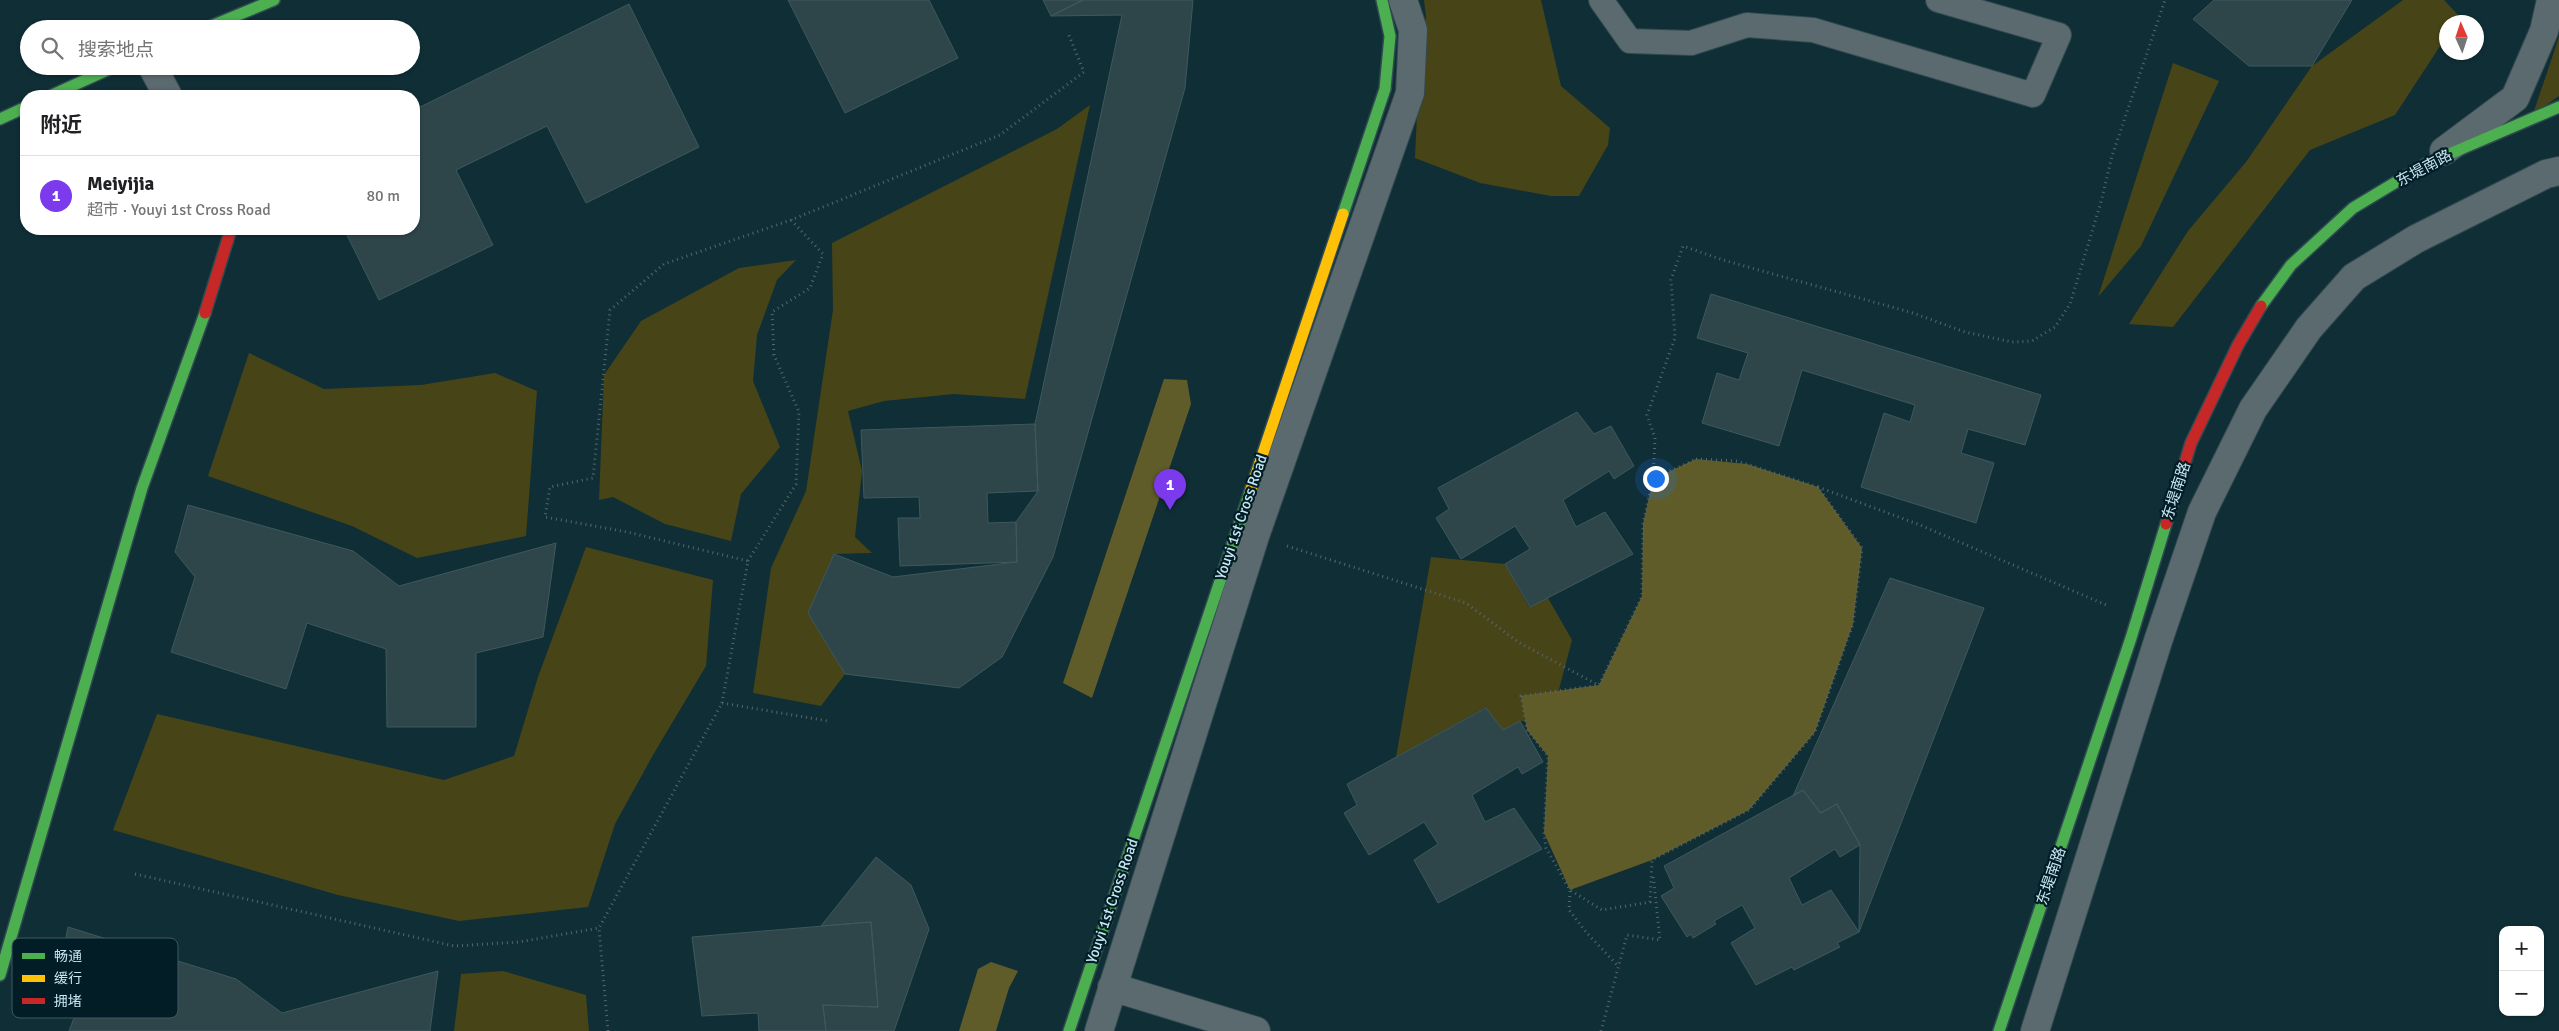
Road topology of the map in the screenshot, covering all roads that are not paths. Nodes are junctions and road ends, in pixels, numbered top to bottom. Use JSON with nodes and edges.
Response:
{"nodes":[{"id":1,"x":274,"y":0,"type":"edge"},
{"id":2,"x":1382,"y":0,"type":"edge"},
{"id":3,"x":1403,"y":0,"type":"edge"},
{"id":4,"x":1601,"y":0,"type":"edge"},
{"id":5,"x":1938,"y":0,"type":"edge"},
{"id":6,"x":2551,"y":0,"type":"edge"},
{"id":7,"x":226,"y":20,"type":"edge"},
{"id":8,"x":96,"y":75,"type":"edge"},
{"id":9,"x":157,"y":75,"type":"edge"},
{"id":10,"x":63,"y":90,"type":"edge"},
{"id":11,"x":165,"y":90,"type":"edge"},
{"id":12,"x":2559,"y":107,"type":"edge"},
{"id":13,"x":20,"y":110,"type":"edge"},
{"id":14,"x":0,"y":119,"type":"edge"},
{"id":15,"x":2426,"y":164,"type":"junction"},
{"id":16,"x":2555,"y":176,"type":"edge"},
{"id":17,"x":230,"y":235,"type":"edge"},
{"id":18,"x":0,"y":975,"type":"edge"},
{"id":19,"x":1112,"y":988,"type":"junction"},
{"id":20,"x":1069,"y":1031,"type":"edge"},
{"id":21,"x":1099,"y":1031,"type":"edge"},
{"id":22,"x":1256,"y":1031,"type":"edge"},
{"id":23,"x":1999,"y":1031,"type":"edge"},
{"id":24,"x":2035,"y":1031,"type":"edge"}],
"edges":[{"from":1,"to":7,"type":"street"},
{"from":2,"to":20,"type":"street","name":"Youyi 1st Cross Road"},
{"from":3,"to":19,"type":"street","name":"Youyi 1st Cross Road"},
{"from":4,"to":5,"type":"lane"},
{"from":6,"to":15,"type":"street"},
{"from":8,"to":10,"type":"street"},
{"from":9,"to":11,"type":"street"},
{"from":12,"to":15,"type":"street","name":"东堤南路"},
{"from":13,"to":14,"type":"street"},
{"from":15,"to":23,"type":"street","name":"东堤南路"},
{"from":16,"to":24,"type":"street","name":"东堤南路"},
{"from":17,"to":18,"type":"street"},
{"from":19,"to":21,"type":"street","name":"Youyi 1st Cross Road"},
{"from":19,"to":22,"type":"street"}]}
